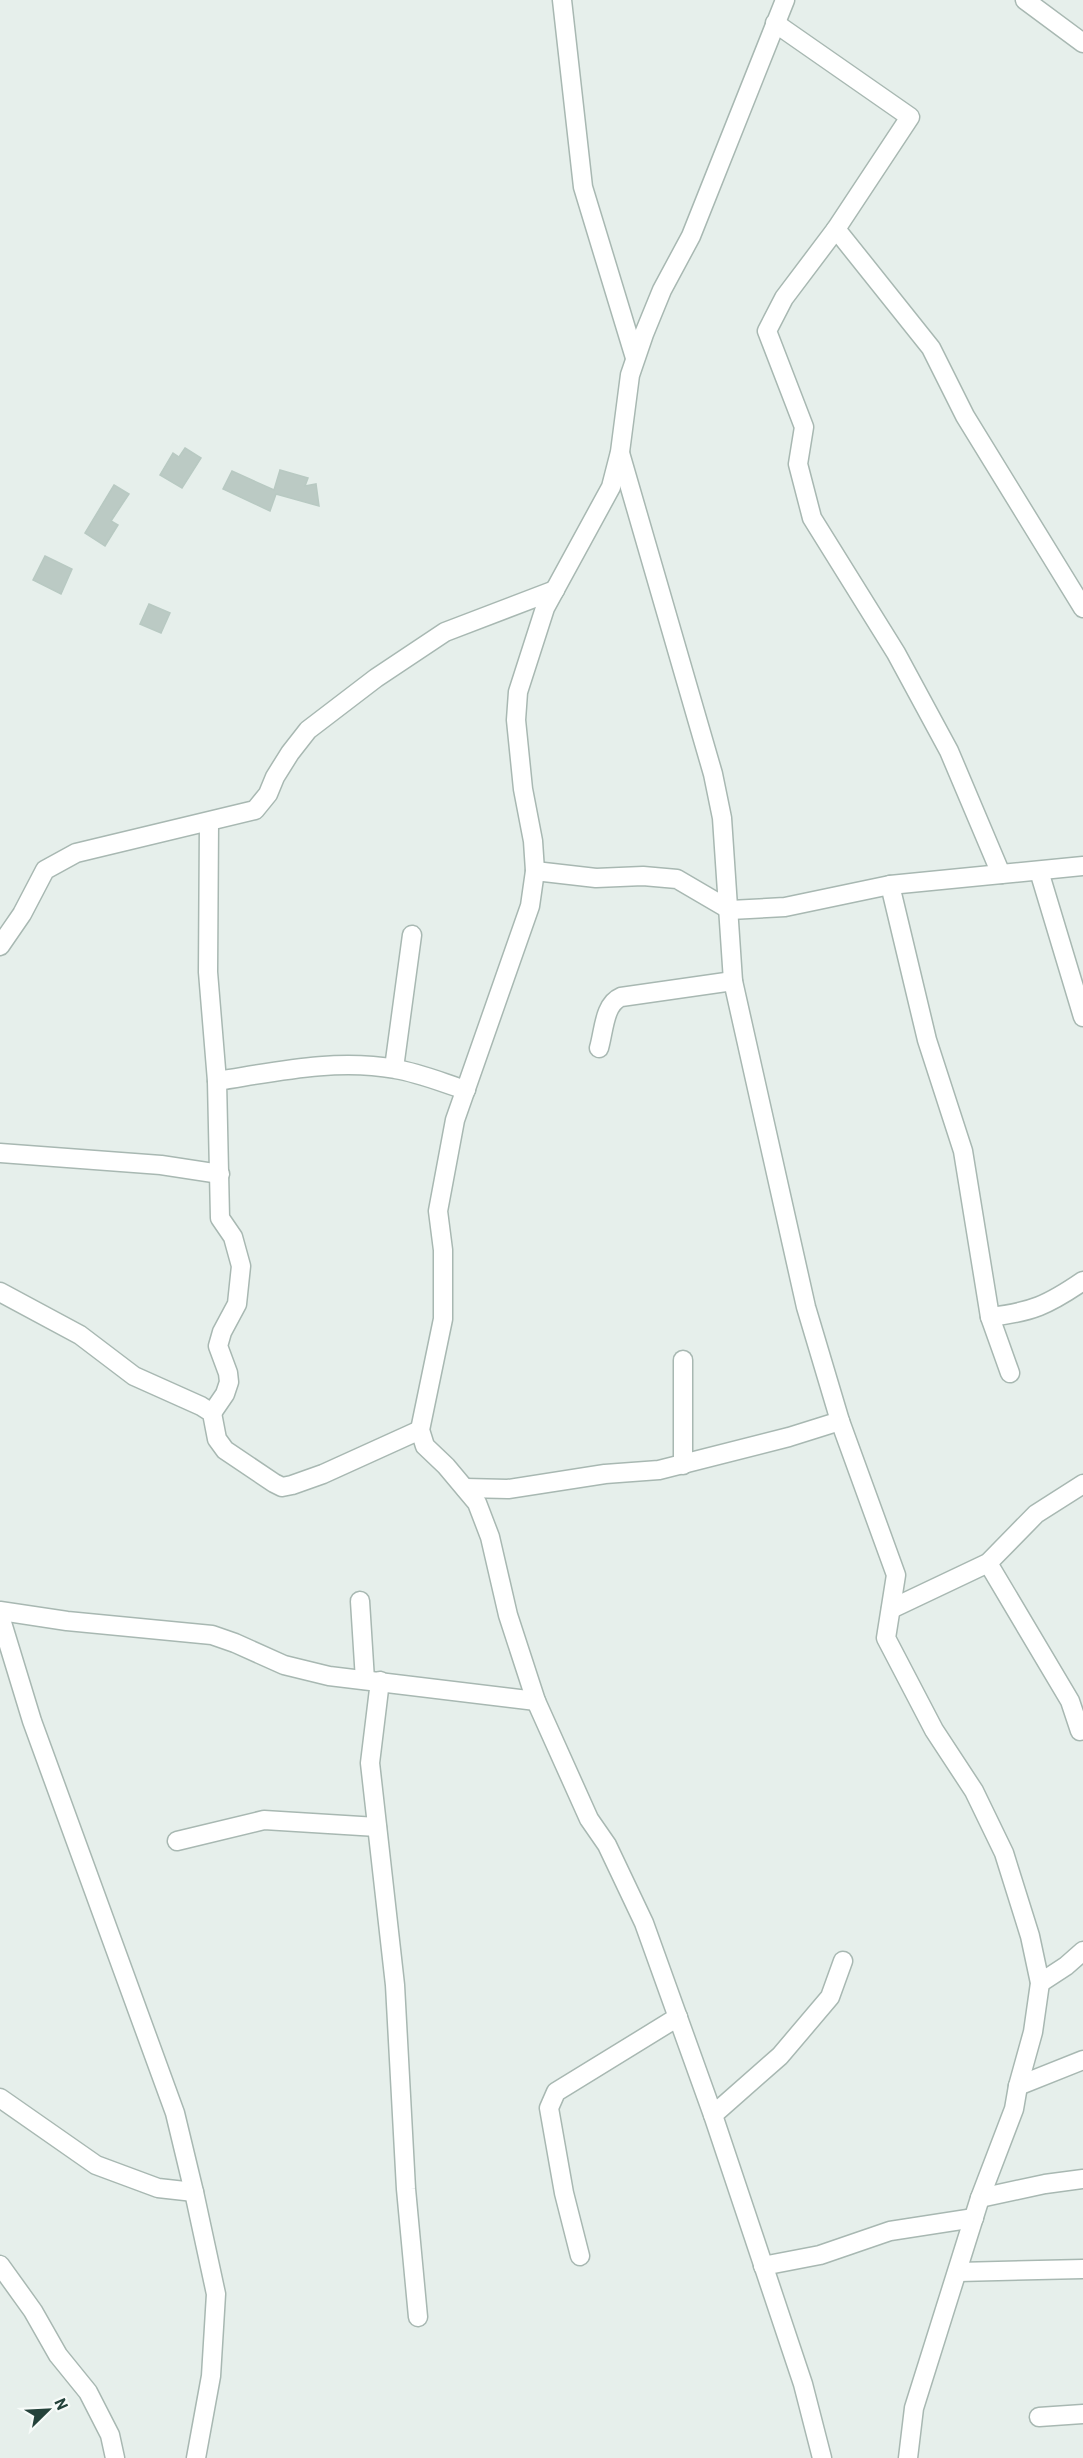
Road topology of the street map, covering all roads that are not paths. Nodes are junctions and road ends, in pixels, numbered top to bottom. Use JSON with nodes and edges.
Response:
{"nodes":[{"id":1,"x":562,"y":0,"type":"edge"},
{"id":2,"x":785,"y":0,"type":"edge"},
{"id":3,"x":1025,"y":0,"type":"edge"},
{"id":4,"x":775,"y":23,"type":"junction"},
{"id":5,"x":1083,"y":43,"type":"edge"},
{"id":6,"x":836,"y":229,"type":"junction"},
{"id":7,"x":635,"y":358,"type":"junction"},
{"id":8,"x":620,"y":452,"type":"junction"},
{"id":9,"x":555,"y":590,"type":"junction"},
{"id":10,"x":1083,"y":608,"type":"edge"},
{"id":11,"x":209,"y":822,"type":"junction"},
{"id":12,"x":1083,"y":866,"type":"edge"},
{"id":13,"x":535,"y":871,"type":"junction"},
{"id":14,"x":1039,"y":871,"type":"junction"},
{"id":15,"x":1001,"y":874,"type":"junction"},
{"id":16,"x":890,"y":885,"type":"junction"},
{"id":17,"x":730,"y":910,"type":"junction"},
{"id":18,"x":412,"y":935,"type":"dead end"},
{"id":19,"x":0,"y":946,"type":"edge"},
{"id":20,"x":733,"y":981,"type":"junction"},
{"id":21,"x":1083,"y":1017,"type":"edge"},
{"id":22,"x":599,"y":1048,"type":"dead end"},
{"id":23,"x":394,"y":1068,"type":"junction"},
{"id":24,"x":217,"y":1081,"type":"junction"},
{"id":25,"x":466,"y":1090,"type":"junction"},
{"id":26,"x":0,"y":1154,"type":"edge"},
{"id":27,"x":220,"y":1174,"type":"junction"},
{"id":28,"x":1083,"y":1281,"type":"edge"},
{"id":29,"x":0,"y":1292,"type":"edge"},
{"id":30,"x":990,"y":1317,"type":"junction"},
{"id":31,"x":683,"y":1360,"type":"dead end"},
{"id":32,"x":1010,"y":1372,"type":"dead end"},
{"id":33,"x":212,"y":1413,"type":"junction"},
{"id":34,"x":840,"y":1421,"type":"junction"},
{"id":35,"x":420,"y":1430,"type":"junction"},
{"id":36,"x":683,"y":1465,"type":"junction"},
{"id":37,"x":1083,"y":1484,"type":"edge"},
{"id":38,"x":465,"y":1488,"type":"junction"},
{"id":39,"x":988,"y":1563,"type":"junction"},
{"id":40,"x":360,"y":1601,"type":"dead end"},
{"id":41,"x":891,"y":1609,"type":"junction"},
{"id":42,"x":0,"y":1611,"type":"edge"},
{"id":43,"x":0,"y":1616,"type":"edge"},
{"id":44,"x":372,"y":1680,"type":"junction"},
{"id":45,"x":536,"y":1701,"type":"junction"},
{"id":46,"x":1080,"y":1731,"type":"dead end"},
{"id":47,"x":377,"y":1827,"type":"junction"},
{"id":48,"x":177,"y":1841,"type":"dead end"},
{"id":49,"x":1083,"y":1952,"type":"edge"},
{"id":50,"x":843,"y":1961,"type":"dead end"},
{"id":51,"x":1040,"y":1983,"type":"junction"},
{"id":52,"x":678,"y":2017,"type":"junction"},
{"id":53,"x":1083,"y":2060,"type":"edge"},
{"id":54,"x":1018,"y":2086,"type":"junction"},
{"id":55,"x":0,"y":2098,"type":"edge"},
{"id":56,"x":713,"y":2115,"type":"junction"},
{"id":57,"x":1083,"y":2179,"type":"edge"},
{"id":58,"x":194,"y":2192,"type":"junction"},
{"id":59,"x":980,"y":2198,"type":"junction"},
{"id":60,"x":974,"y":2218,"type":"junction"},
{"id":61,"x":580,"y":2256,"type":"dead end"},
{"id":62,"x":0,"y":2265,"type":"edge"},
{"id":63,"x":763,"y":2266,"type":"junction"},
{"id":64,"x":1083,"y":2269,"type":"edge"},
{"id":65,"x":958,"y":2272,"type":"junction"},
{"id":66,"x":418,"y":2317,"type":"dead end"},
{"id":67,"x":1083,"y":2414,"type":"edge"},
{"id":68,"x":1040,"y":2417,"type":"dead end"},
{"id":69,"x":115,"y":2458,"type":"edge"},
{"id":70,"x":195,"y":2458,"type":"edge"},
{"id":71,"x":822,"y":2458,"type":"edge"},
{"id":72,"x":908,"y":2458,"type":"edge"}],
"edges":[{"from":1,"to":7,"type":"street"},
{"from":2,"to":4,"type":"street"},
{"from":3,"to":5,"type":"street"},
{"from":4,"to":6,"type":"street"},
{"from":4,"to":7,"type":"street"},
{"from":6,"to":10,"type":"street"},
{"from":6,"to":15,"type":"street"},
{"from":7,"to":8,"type":"street"},
{"from":8,"to":9,"type":"street"},
{"from":8,"to":17,"type":"street"},
{"from":9,"to":11,"type":"street"},
{"from":9,"to":13,"type":"street"},
{"from":11,"to":19,"type":"street"},
{"from":11,"to":24,"type":"street"},
{"from":12,"to":14,"type":"street"},
{"from":13,"to":17,"type":"street"},
{"from":13,"to":25,"type":"street"},
{"from":14,"to":15,"type":"street"},
{"from":14,"to":21,"type":"street"},
{"from":15,"to":16,"type":"street"},
{"from":16,"to":17,"type":"street"},
{"from":16,"to":30,"type":"street"},
{"from":17,"to":20,"type":"street"},
{"from":18,"to":23,"type":"street"},
{"from":20,"to":22,"type":"street"},
{"from":20,"to":34,"type":"street"},
{"from":23,"to":24,"type":"street"},
{"from":23,"to":25,"type":"street"},
{"from":24,"to":27,"type":"street"},
{"from":25,"to":35,"type":"street"},
{"from":26,"to":27,"type":"street"},
{"from":27,"to":33,"type":"street"},
{"from":28,"to":30,"type":"street"},
{"from":29,"to":33,"type":"street"},
{"from":30,"to":32,"type":"street"},
{"from":31,"to":36,"type":"street"},
{"from":33,"to":35,"type":"street"},
{"from":34,"to":36,"type":"street"},
{"from":34,"to":41,"type":"street"},
{"from":35,"to":38,"type":"street"},
{"from":36,"to":38,"type":"street"},
{"from":37,"to":39,"type":"street"},
{"from":38,"to":45,"type":"street"},
{"from":39,"to":41,"type":"street"},
{"from":39,"to":46,"type":"street"},
{"from":40,"to":44,"type":"street"},
{"from":41,"to":51,"type":"street"},
{"from":42,"to":44,"type":"street"},
{"from":43,"to":58,"type":"street"},
{"from":44,"to":45,"type":"street"},
{"from":44,"to":47,"type":"street"},
{"from":45,"to":52,"type":"street"},
{"from":47,"to":48,"type":"street"},
{"from":47,"to":66,"type":"street"},
{"from":49,"to":51,"type":"street"},
{"from":50,"to":56,"type":"street"},
{"from":51,"to":54,"type":"street"},
{"from":52,"to":56,"type":"street"},
{"from":52,"to":61,"type":"street"},
{"from":53,"to":54,"type":"street"},
{"from":54,"to":59,"type":"street"},
{"from":55,"to":58,"type":"street"},
{"from":56,"to":63,"type":"street"},
{"from":57,"to":59,"type":"street"},
{"from":58,"to":70,"type":"street"},
{"from":59,"to":60,"type":"street"},
{"from":60,"to":63,"type":"street"},
{"from":60,"to":65,"type":"street"},
{"from":62,"to":69,"type":"street"},
{"from":63,"to":71,"type":"street"},
{"from":64,"to":65,"type":"street"},
{"from":65,"to":72,"type":"street"},
{"from":67,"to":68,"type":"street"}]}
